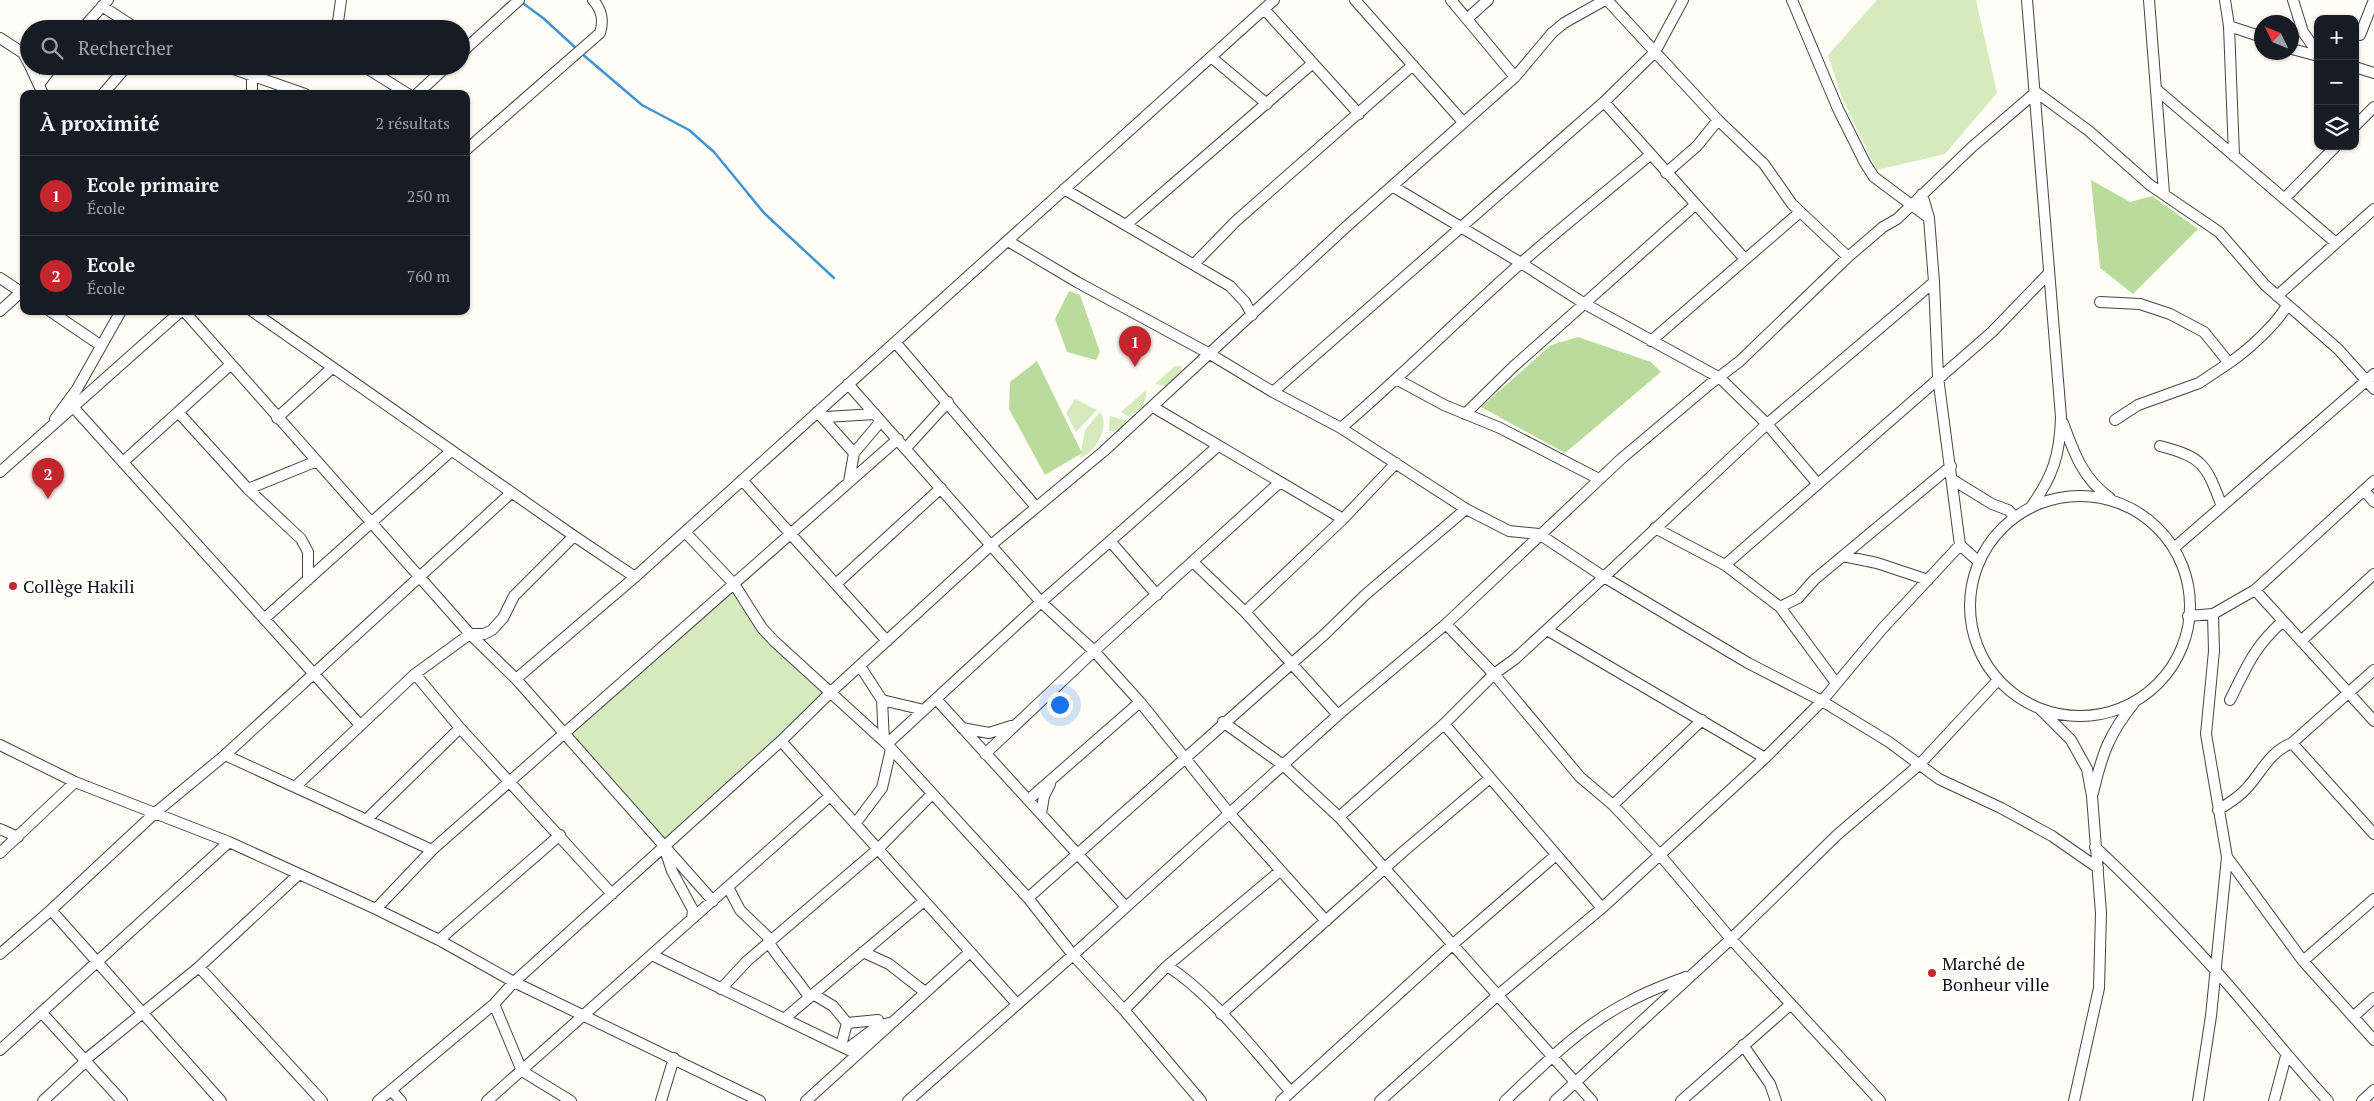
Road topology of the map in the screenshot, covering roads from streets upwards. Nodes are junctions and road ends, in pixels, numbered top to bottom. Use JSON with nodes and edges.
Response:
{"nodes":[{"id":1,"x":341,"y":0,"type":"edge"},
{"id":2,"x":519,"y":0,"type":"edge"},
{"id":3,"x":593,"y":0,"type":"edge"},
{"id":4,"x":1274,"y":0,"type":"edge"},
{"id":5,"x":1354,"y":0,"type":"edge"},
{"id":6,"x":1451,"y":0,"type":"edge"},
{"id":7,"x":1488,"y":0,"type":"edge"},
{"id":8,"x":1606,"y":0,"type":"edge"},
{"id":9,"x":1683,"y":0,"type":"edge"},
{"id":10,"x":1792,"y":0,"type":"edge"},
{"id":11,"x":2027,"y":0,"type":"edge"},
{"id":12,"x":2149,"y":0,"type":"edge"},
{"id":13,"x":2225,"y":0,"type":"edge"},
{"id":14,"x":2293,"y":0,"type":"edge"},
{"id":15,"x":2374,"y":0,"type":"edge"},
{"id":16,"x":105,"y":3,"type":"edge"},
{"id":17,"x":1264,"y":9,"type":"junction"},
{"id":18,"x":1468,"y":18,"type":"junction"},
{"id":19,"x":90,"y":20,"type":"edge"},
{"id":20,"x":126,"y":20,"type":"edge"},
{"id":21,"x":338,"y":20,"type":"edge"},
{"id":22,"x":2374,"y":22,"type":"edge"},
{"id":23,"x":2229,"y":26,"type":"junction"},
{"id":24,"x":2303,"y":32,"type":"junction"},
{"id":25,"x":2254,"y":34,"type":"edge"},
{"id":26,"x":2359,"y":35,"type":"edge"},
{"id":27,"x":2359,"y":36,"type":"edge"},
{"id":28,"x":0,"y":38,"type":"edge"},
{"id":29,"x":2299,"y":42,"type":"edge"},
{"id":30,"x":470,"y":45,"type":"edge"},
{"id":31,"x":2314,"y":48,"type":"edge"},
{"id":32,"x":20,"y":51,"type":"edge"},
{"id":33,"x":1655,"y":52,"type":"junction"},
{"id":34,"x":2299,"y":52,"type":"edge"},
{"id":35,"x":2314,"y":53,"type":"edge"},
{"id":36,"x":1211,"y":57,"type":"junction"},
{"id":37,"x":1313,"y":63,"type":"junction"},
{"id":38,"x":1413,"y":65,"type":"junction"},
{"id":39,"x":2359,"y":68,"type":"edge"},
{"id":40,"x":2374,"y":73,"type":"edge"},
{"id":41,"x":34,"y":75,"type":"edge"},
{"id":42,"x":48,"y":75,"type":"edge"},
{"id":43,"x":119,"y":75,"type":"edge"},
{"id":44,"x":252,"y":75,"type":"edge"},
{"id":45,"x":255,"y":75,"type":"edge"},
{"id":46,"x":377,"y":75,"type":"edge"},
{"id":47,"x":437,"y":75,"type":"edge"},
{"id":48,"x":1514,"y":77,"type":"junction"},
{"id":49,"x":41,"y":89,"type":"edge"},
{"id":50,"x":2156,"y":89,"type":"junction"},
{"id":51,"x":106,"y":90,"type":"edge"},
{"id":52,"x":252,"y":90,"type":"edge"},
{"id":53,"x":294,"y":90,"type":"edge"},
{"id":54,"x":402,"y":90,"type":"edge"},
{"id":55,"x":421,"y":90,"type":"edge"},
{"id":56,"x":2036,"y":92,"type":"junction"},
{"id":57,"x":1604,"y":102,"type":"junction"},
{"id":58,"x":1267,"y":104,"type":"junction"},
{"id":59,"x":2374,"y":107,"type":"edge"},
{"id":60,"x":1359,"y":114,"type":"junction"},
{"id":61,"x":1718,"y":120,"type":"junction"},
{"id":62,"x":1463,"y":122,"type":"junction"},
{"id":63,"x":2359,"y":122,"type":"edge"},
{"id":64,"x":470,"y":146,"type":"edge"},
{"id":65,"x":2332,"y":150,"type":"edge"},
{"id":66,"x":1650,"y":155,"type":"junction"},
{"id":67,"x":2234,"y":156,"type":"junction"},
{"id":68,"x":1666,"y":173,"type":"junction"},
{"id":69,"x":1392,"y":186,"type":"junction"},
{"id":70,"x":1064,"y":190,"type":"junction"},
{"id":71,"x":1922,"y":194,"type":"junction"},
{"id":72,"x":2164,"y":194,"type":"junction"},
{"id":73,"x":2284,"y":199,"type":"junction"},
{"id":74,"x":1695,"y":204,"type":"junction"},
{"id":75,"x":1913,"y":204,"type":"junction"},
{"id":76,"x":2374,"y":209,"type":"edge"},
{"id":77,"x":1800,"y":212,"type":"junction"},
{"id":78,"x":1929,"y":218,"type":"junction"},
{"id":79,"x":1127,"y":224,"type":"junction"},
{"id":80,"x":1460,"y":226,"type":"junction"},
{"id":81,"x":1008,"y":240,"type":"junction"},
{"id":82,"x":2336,"y":243,"type":"junction"},
{"id":83,"x":1744,"y":258,"type":"junction"},
{"id":84,"x":1848,"y":258,"type":"junction"},
{"id":85,"x":1521,"y":263,"type":"junction"},
{"id":86,"x":1194,"y":264,"type":"junction"},
{"id":87,"x":2049,"y":273,"type":"junction"},
{"id":88,"x":0,"y":278,"type":"edge"},
{"id":89,"x":1934,"y":282,"type":"junction"},
{"id":90,"x":20,"y":292,"type":"edge"},
{"id":91,"x":20,"y":295,"type":"edge"},
{"id":92,"x":2277,"y":296,"type":"junction"},
{"id":93,"x":2100,"y":302,"type":"dead end"},
{"id":94,"x":1585,"y":304,"type":"junction"},
{"id":95,"x":2287,"y":305,"type":"junction"},
{"id":96,"x":0,"y":311,"type":"edge"},
{"id":97,"x":56,"y":315,"type":"edge"},
{"id":98,"x":119,"y":315,"type":"edge"},
{"id":99,"x":178,"y":315,"type":"edge"},
{"id":100,"x":185,"y":315,"type":"edge"},
{"id":101,"x":258,"y":315,"type":"edge"},
{"id":102,"x":1252,"y":315,"type":"junction"},
{"id":103,"x":1651,"y":341,"type":"junction"},
{"id":104,"x":895,"y":342,"type":"junction"},
{"id":105,"x":100,"y":345,"type":"junction"},
{"id":106,"x":1210,"y":354,"type":"junction"},
{"id":107,"x":2230,"y":363,"type":"junction"},
{"id":108,"x":230,"y":366,"type":"junction"},
{"id":109,"x":332,"y":368,"type":"junction"},
{"id":110,"x":1938,"y":377,"type":"junction"},
{"id":111,"x":1720,"y":378,"type":"junction"},
{"id":112,"x":1398,"y":380,"type":"junction"},
{"id":113,"x":2372,"y":381,"type":"edge"},
{"id":114,"x":848,"y":384,"type":"junction"},
{"id":115,"x":1273,"y":392,"type":"junction"},
{"id":116,"x":948,"y":402,"type":"junction"},
{"id":117,"x":1153,"y":407,"type":"junction"},
{"id":118,"x":74,"y":408,"type":"junction"},
{"id":119,"x":178,"y":412,"type":"junction"},
{"id":120,"x":817,"y":412,"type":"junction"},
{"id":121,"x":1465,"y":414,"type":"junction"},
{"id":122,"x":2061,"y":416,"type":"junction"},
{"id":123,"x":278,"y":418,"type":"junction"},
{"id":124,"x":878,"y":418,"type":"junction"},
{"id":125,"x":2115,"y":420,"type":"dead end"},
{"id":126,"x":1767,"y":424,"type":"junction"},
{"id":127,"x":1341,"y":428,"type":"junction"},
{"id":128,"x":44,"y":434,"type":"junction"},
{"id":129,"x":898,"y":439,"type":"junction"},
{"id":130,"x":1218,"y":446,"type":"junction"},
{"id":131,"x":2160,"y":446,"type":"dead end"},
{"id":132,"x":906,"y":448,"type":"junction"},
{"id":133,"x":451,"y":451,"type":"junction"},
{"id":134,"x":854,"y":453,"type":"junction"},
{"id":135,"x":317,"y":461,"type":"junction"},
{"id":136,"x":123,"y":462,"type":"junction"},
{"id":137,"x":1396,"y":463,"type":"junction"},
{"id":138,"x":1951,"y":466,"type":"junction"},
{"id":139,"x":0,"y":472,"type":"edge"},
{"id":140,"x":1599,"y":479,"type":"junction"},
{"id":141,"x":742,"y":480,"type":"junction"},
{"id":142,"x":1953,"y":480,"type":"junction"},
{"id":143,"x":2374,"y":481,"type":"edge"},
{"id":144,"x":849,"y":482,"type":"junction"},
{"id":145,"x":1279,"y":483,"type":"junction"},
{"id":146,"x":1817,"y":483,"type":"junction"},
{"id":147,"x":942,"y":488,"type":"junction"},
{"id":148,"x":248,"y":489,"type":"junction"},
{"id":149,"x":2364,"y":490,"type":"junction"},
{"id":150,"x":511,"y":493,"type":"junction"},
{"id":151,"x":2112,"y":500,"type":"junction"},
{"id":152,"x":2374,"y":502,"type":"edge"},
{"id":153,"x":2221,"y":504,"type":"junction"},
{"id":154,"x":1036,"y":507,"type":"junction"},
{"id":155,"x":2031,"y":507,"type":"junction"},
{"id":156,"x":1466,"y":510,"type":"junction"},
{"id":157,"x":2015,"y":517,"type":"junction"},
{"id":158,"x":1343,"y":519,"type":"junction"},
{"id":159,"x":373,"y":523,"type":"junction"},
{"id":160,"x":1655,"y":528,"type":"junction"},
{"id":161,"x":685,"y":532,"type":"junction"},
{"id":162,"x":790,"y":533,"type":"junction"},
{"id":163,"x":1539,"y":534,"type":"junction"},
{"id":164,"x":574,"y":536,"type":"junction"},
{"id":165,"x":1110,"y":541,"type":"junction"},
{"id":166,"x":990,"y":546,"type":"junction"},
{"id":167,"x":1960,"y":546,"type":"junction"},
{"id":168,"x":2174,"y":548,"type":"junction"},
{"id":169,"x":1843,"y":556,"type":"junction"},
{"id":170,"x":1193,"y":562,"type":"junction"},
{"id":171,"x":1979,"y":562,"type":"junction"},
{"id":172,"x":1725,"y":565,"type":"junction"},
{"id":173,"x":2374,"y":574,"type":"edge"},
{"id":174,"x":420,"y":576,"type":"junction"},
{"id":175,"x":635,"y":577,"type":"junction"},
{"id":176,"x":1604,"y":577,"type":"junction"},
{"id":177,"x":308,"y":580,"type":"junction"},
{"id":178,"x":1928,"y":580,"type":"junction"},
{"id":179,"x":734,"y":584,"type":"junction"},
{"id":180,"x":836,"y":584,"type":"junction"},
{"id":181,"x":2255,"y":590,"type":"junction"},
{"id":182,"x":1157,"y":595,"type":"junction"},
{"id":183,"x":1041,"y":602,"type":"junction"},
{"id":184,"x":1780,"y":607,"type":"junction"},
{"id":185,"x":1245,"y":612,"type":"junction"},
{"id":186,"x":2213,"y":614,"type":"junction"},
{"id":187,"x":2188,"y":616,"type":"junction"},
{"id":188,"x":264,"y":619,"type":"junction"},
{"id":189,"x":2283,"y":621,"type":"junction"},
{"id":190,"x":1446,"y":624,"type":"junction"},
{"id":191,"x":1547,"y":630,"type":"junction"},
{"id":192,"x":470,"y":634,"type":"junction"},
{"id":193,"x":2301,"y":641,"type":"junction"},
{"id":194,"x":887,"y":642,"type":"junction"},
{"id":195,"x":1094,"y":651,"type":"junction"},
{"id":196,"x":1290,"y":664,"type":"junction"},
{"id":197,"x":860,"y":666,"type":"junction"},
{"id":198,"x":2374,"y":670,"type":"edge"},
{"id":199,"x":313,"y":674,"type":"junction"},
{"id":200,"x":415,"y":674,"type":"junction"},
{"id":201,"x":1494,"y":674,"type":"junction"},
{"id":202,"x":516,"y":680,"type":"junction"},
{"id":203,"x":1998,"y":680,"type":"junction"},
{"id":204,"x":1836,"y":683,"type":"junction"},
{"id":205,"x":832,"y":691,"type":"junction"},
{"id":206,"x":2348,"y":692,"type":"junction"},
{"id":207,"x":936,"y":699,"type":"junction"},
{"id":208,"x":882,"y":700,"type":"junction"},
{"id":209,"x":2137,"y":700,"type":"junction"},
{"id":210,"x":2230,"y":700,"type":"dead end"},
{"id":211,"x":1822,"y":701,"type":"junction"},
{"id":212,"x":1140,"y":702,"type":"junction"},
{"id":213,"x":2039,"y":708,"type":"junction"},
{"id":214,"x":924,"y":710,"type":"junction"},
{"id":215,"x":1338,"y":715,"type":"junction"},
{"id":216,"x":1702,"y":720,"type":"junction"},
{"id":217,"x":2374,"y":721,"type":"edge"},
{"id":218,"x":1019,"y":722,"type":"junction"},
{"id":219,"x":1223,"y":722,"type":"junction"},
{"id":220,"x":1444,"y":724,"type":"junction"},
{"id":221,"x":360,"y":725,"type":"junction"},
{"id":222,"x":460,"y":728,"type":"junction"},
{"id":223,"x":962,"y":728,"type":"junction"},
{"id":224,"x":563,"y":735,"type":"junction"},
{"id":225,"x":781,"y":741,"type":"junction"},
{"id":226,"x":2292,"y":743,"type":"junction"},
{"id":227,"x":887,"y":744,"type":"junction"},
{"id":228,"x":0,"y":745,"type":"edge"},
{"id":229,"x":985,"y":754,"type":"junction"},
{"id":230,"x":225,"y":755,"type":"junction"},
{"id":231,"x":1185,"y":757,"type":"junction"},
{"id":232,"x":1765,"y":758,"type":"junction"},
{"id":233,"x":1283,"y":765,"type":"junction"},
{"id":234,"x":1919,"y":765,"type":"junction"},
{"id":235,"x":1490,"y":778,"type":"junction"},
{"id":236,"x":1053,"y":779,"type":"junction"},
{"id":237,"x":74,"y":782,"type":"junction"},
{"id":238,"x":510,"y":782,"type":"junction"},
{"id":239,"x":295,"y":786,"type":"junction"},
{"id":240,"x":932,"y":794,"type":"junction"},
{"id":241,"x":830,"y":796,"type":"junction"},
{"id":242,"x":2092,"y":796,"type":"junction"},
{"id":243,"x":1028,"y":800,"type":"junction"},
{"id":244,"x":1613,"y":805,"type":"junction"},
{"id":245,"x":2218,"y":810,"type":"junction"},
{"id":246,"x":155,"y":813,"type":"junction"},
{"id":247,"x":1229,"y":813,"type":"junction"},
{"id":248,"x":1040,"y":814,"type":"junction"},
{"id":249,"x":1338,"y":817,"type":"junction"},
{"id":250,"x":366,"y":820,"type":"junction"},
{"id":251,"x":855,"y":824,"type":"junction"},
{"id":252,"x":0,"y":829,"type":"edge"},
{"id":253,"x":2374,"y":834,"type":"edge"},
{"id":254,"x":560,"y":835,"type":"junction"},
{"id":255,"x":18,"y":837,"type":"junction"},
{"id":256,"x":229,"y":842,"type":"junction"},
{"id":257,"x":664,"y":847,"type":"junction"},
{"id":258,"x":2095,"y":847,"type":"junction"},
{"id":259,"x":878,"y":849,"type":"junction"},
{"id":260,"x":432,"y":850,"type":"junction"},
{"id":261,"x":0,"y":853,"type":"edge"},
{"id":262,"x":1077,"y":854,"type":"junction"},
{"id":263,"x":1556,"y":855,"type":"junction"},
{"id":264,"x":1660,"y":855,"type":"junction"},
{"id":265,"x":2227,"y":857,"type":"junction"},
{"id":266,"x":2098,"y":868,"type":"junction"},
{"id":267,"x":1385,"y":870,"type":"junction"},
{"id":268,"x":1280,"y":871,"type":"junction"},
{"id":269,"x":299,"y":874,"type":"junction"},
{"id":270,"x":728,"y":887,"type":"junction"},
{"id":271,"x":612,"y":894,"type":"junction"},
{"id":272,"x":1028,"y":898,"type":"junction"},
{"id":273,"x":2374,"y":899,"type":"edge"},
{"id":274,"x":713,"y":900,"type":"junction"},
{"id":275,"x":924,"y":901,"type":"junction"},
{"id":276,"x":1125,"y":906,"type":"junction"},
{"id":277,"x":1602,"y":908,"type":"junction"},
{"id":278,"x":376,"y":909,"type":"junction"},
{"id":279,"x":51,"y":910,"type":"junction"},
{"id":280,"x":692,"y":920,"type":"junction"},
{"id":281,"x":1326,"y":921,"type":"junction"},
{"id":282,"x":1731,"y":938,"type":"junction"},
{"id":283,"x":439,"y":940,"type":"junction"},
{"id":284,"x":770,"y":942,"type":"junction"},
{"id":285,"x":1451,"y":946,"type":"junction"},
{"id":286,"x":863,"y":952,"type":"junction"},
{"id":287,"x":970,"y":952,"type":"junction"},
{"id":288,"x":0,"y":954,"type":"edge"},
{"id":289,"x":652,"y":955,"type":"junction"},
{"id":290,"x":1073,"y":955,"type":"junction"},
{"id":291,"x":97,"y":961,"type":"junction"},
{"id":292,"x":2302,"y":961,"type":"junction"},
{"id":293,"x":199,"y":966,"type":"junction"},
{"id":294,"x":1167,"y":966,"type":"junction"},
{"id":295,"x":2216,"y":971,"type":"junction"},
{"id":296,"x":1690,"y":976,"type":"junction"},
{"id":297,"x":514,"y":982,"type":"junction"},
{"id":298,"x":721,"y":988,"type":"junction"},
{"id":299,"x":925,"y":992,"type":"junction"},
{"id":300,"x":1498,"y":995,"type":"junction"},
{"id":301,"x":811,"y":996,"type":"junction"},
{"id":302,"x":2374,"y":998,"type":"edge"},
{"id":303,"x":494,"y":1004,"type":"junction"},
{"id":304,"x":1017,"y":1004,"type":"junction"},
{"id":305,"x":1791,"y":1004,"type":"junction"},
{"id":306,"x":1124,"y":1010,"type":"junction"},
{"id":307,"x":42,"y":1013,"type":"junction"},
{"id":308,"x":142,"y":1014,"type":"junction"},
{"id":309,"x":1221,"y":1014,"type":"junction"},
{"id":310,"x":585,"y":1016,"type":"junction"},
{"id":311,"x":2353,"y":1017,"type":"junction"},
{"id":312,"x":784,"y":1018,"type":"junction"},
{"id":313,"x":847,"y":1024,"type":"junction"},
{"id":314,"x":891,"y":1024,"type":"junction"},
{"id":315,"x":879,"y":1025,"type":"junction"},
{"id":316,"x":2374,"y":1040,"type":"edge"},
{"id":317,"x":1743,"y":1045,"type":"junction"},
{"id":318,"x":844,"y":1048,"type":"junction"},
{"id":319,"x":0,"y":1050,"type":"edge"},
{"id":320,"x":857,"y":1054,"type":"junction"},
{"id":321,"x":1552,"y":1056,"type":"junction"},
{"id":322,"x":2286,"y":1056,"type":"junction"},
{"id":323,"x":674,"y":1058,"type":"junction"},
{"id":324,"x":85,"y":1061,"type":"junction"},
{"id":325,"x":522,"y":1071,"type":"junction"},
{"id":326,"x":1575,"y":1082,"type":"junction"},
{"id":327,"x":390,"y":1090,"type":"junction"},
{"id":328,"x":2374,"y":1090,"type":"edge"},
{"id":329,"x":1291,"y":1092,"type":"junction"},
{"id":330,"x":44,"y":1101,"type":"edge"},
{"id":331,"x":122,"y":1101,"type":"edge"},
{"id":332,"x":222,"y":1101,"type":"edge"},
{"id":333,"x":322,"y":1101,"type":"edge"},
{"id":334,"x":378,"y":1101,"type":"edge"},
{"id":335,"x":401,"y":1101,"type":"edge"},
{"id":336,"x":487,"y":1101,"type":"edge"},
{"id":337,"x":572,"y":1101,"type":"edge"},
{"id":338,"x":661,"y":1101,"type":"edge"},
{"id":339,"x":760,"y":1101,"type":"edge"},
{"id":340,"x":806,"y":1101,"type":"edge"},
{"id":341,"x":908,"y":1101,"type":"edge"},
{"id":342,"x":1201,"y":1101,"type":"edge"},
{"id":343,"x":1281,"y":1101,"type":"edge"},
{"id":344,"x":1380,"y":1101,"type":"edge"},
{"id":345,"x":1505,"y":1101,"type":"edge"},
{"id":346,"x":1555,"y":1101,"type":"edge"},
{"id":347,"x":1592,"y":1101,"type":"edge"},
{"id":348,"x":1681,"y":1101,"type":"edge"},
{"id":349,"x":1776,"y":1101,"type":"edge"},
{"id":350,"x":1880,"y":1101,"type":"edge"},
{"id":351,"x":2074,"y":1101,"type":"edge"},
{"id":352,"x":2198,"y":1101,"type":"edge"},
{"id":353,"x":2274,"y":1101,"type":"edge"},
{"id":354,"x":2328,"y":1101,"type":"edge"},
{"id":355,"x":2362,"y":1101,"type":"edge"}],
"edges":[{"from":1,"to":21,"type":"street"},
{"from":2,"to":30,"type":"street"},
{"from":3,"to":64,"type":"street"},
{"from":4,"to":17,"type":"street"},
{"from":5,"to":38,"type":"street"},
{"from":6,"to":18,"type":"street"},
{"from":7,"to":18,"type":"street"},
{"from":8,"to":33,"type":"street"},
{"from":8,"to":48,"type":"street"},
{"from":9,"to":33,"type":"street"},
{"from":10,"to":75,"type":"street"},
{"from":11,"to":56,"type":"street"},
{"from":12,"to":50,"type":"street"},
{"from":13,"to":23,"type":"street"},
{"from":14,"to":24,"type":"street"},
{"from":15,"to":26,"type":"street"},
{"from":16,"to":19,"type":"street"},
{"from":16,"to":20,"type":"street"},
{"from":17,"to":36,"type":"street"},
{"from":17,"to":37,"type":"street"},
{"from":18,"to":48,"type":"street"},
{"from":22,"to":27,"type":"street"},
{"from":23,"to":25,"type":"street"},
{"from":23,"to":67,"type":"street"},
{"from":24,"to":29,"type":"street"},
{"from":24,"to":31,"type":"street"},
{"from":28,"to":32,"type":"street"},
{"from":33,"to":57,"type":"street"},
{"from":33,"to":61,"type":"street"},
{"from":34,"to":35,"type":"street"},
{"from":36,"to":58,"type":"street"},
{"from":36,"to":70,"type":"street"},
{"from":37,"to":58,"type":"street"},
{"from":37,"to":60,"type":"street"},
{"from":38,"to":60,"type":"street"},
{"from":38,"to":62,"type":"street"},
{"from":39,"to":40,"type":"street"},
{"from":41,"to":49,"type":"street"},
{"from":42,"to":49,"type":"street"},
{"from":43,"to":51,"type":"street"},
{"from":44,"to":52,"type":"street"},
{"from":45,"to":53,"type":"street"},
{"from":46,"to":54,"type":"street"},
{"from":47,"to":55,"type":"street"},
{"from":48,"to":62,"type":"street"},
{"from":50,"to":67,"type":"street"},
{"from":50,"to":72,"type":"street"},
{"from":56,"to":71,"type":"street"},
{"from":56,"to":72,"type":"street"},
{"from":56,"to":87,"type":"street"},
{"from":57,"to":66,"type":"street"},
{"from":57,"to":80,"type":"street"},
{"from":58,"to":79,"type":"street"},
{"from":59,"to":63,"type":"street"},
{"from":60,"to":86,"type":"street"},
{"from":61,"to":68,"type":"street"},
{"from":61,"to":77,"type":"street"},
{"from":62,"to":69,"type":"street"},
{"from":65,"to":73,"type":"street"},
{"from":66,"to":68,"type":"street"},
{"from":66,"to":85,"type":"street"},
{"from":67,"to":73,"type":"street"},
{"from":68,"to":74,"type":"street"},
{"from":69,"to":80,"type":"street"},
{"from":69,"to":102,"type":"street"},
{"from":70,"to":79,"type":"street"},
{"from":70,"to":81,"type":"street"},
{"from":71,"to":75,"type":"street"},
{"from":71,"to":78,"type":"street"},
{"from":72,"to":92,"type":"street"},
{"from":73,"to":82,"type":"street"},
{"from":74,"to":83,"type":"street"},
{"from":74,"to":94,"type":"street"},
{"from":75,"to":78,"type":"street"},
{"from":75,"to":84,"type":"street"},
{"from":76,"to":82,"type":"street"},
{"from":77,"to":83,"type":"street"},
{"from":77,"to":84,"type":"street"},
{"from":78,"to":89,"type":"street"},
{"from":79,"to":86,"type":"street"},
{"from":80,"to":85,"type":"street"},
{"from":80,"to":115,"type":"street"},
{"from":81,"to":104,"type":"street"},
{"from":81,"to":106,"type":"street"},
{"from":82,"to":92,"type":"street"},
{"from":83,"to":103,"type":"street"},
{"from":84,"to":111,"type":"street"},
{"from":85,"to":94,"type":"street"},
{"from":85,"to":112,"type":"street"},
{"from":86,"to":102,"type":"street"},
{"from":87,"to":110,"type":"street"},
{"from":87,"to":122,"type":"street"},
{"from":88,"to":90,"type":"street"},
{"from":89,"to":110,"type":"street"},
{"from":89,"to":126,"type":"street"},
{"from":91,"to":96,"type":"street"},
{"from":92,"to":95,"type":"street"},
{"from":93,"to":107,"type":"street"},
{"from":94,"to":103,"type":"street"},
{"from":94,"to":121,"type":"street"},
{"from":95,"to":107,"type":"street"},
{"from":95,"to":113,"type":"street"},
{"from":97,"to":105,"type":"street"},
{"from":98,"to":105,"type":"street"},
{"from":99,"to":118,"type":"street"},
{"from":100,"to":108,"type":"street"},
{"from":101,"to":109,"type":"street"},
{"from":102,"to":106,"type":"street"},
{"from":103,"to":111,"type":"street"},
{"from":104,"to":114,"type":"street"},
{"from":104,"to":116,"type":"street"},
{"from":105,"to":128,"type":"street"},
{"from":106,"to":115,"type":"street"},
{"from":106,"to":117,"type":"street"},
{"from":107,"to":125,"type":"street"},
{"from":108,"to":119,"type":"street"},
{"from":108,"to":123,"type":"street"},
{"from":109,"to":123,"type":"street"},
{"from":109,"to":133,"type":"street"},
{"from":110,"to":138,"type":"street"},
{"from":110,"to":146,"type":"street"},
{"from":111,"to":126,"type":"street"},
{"from":111,"to":140,"type":"street"},
{"from":112,"to":121,"type":"street"},
{"from":112,"to":127,"type":"street"},
{"from":113,"to":153,"type":"street"},
{"from":114,"to":120,"type":"street"},
{"from":114,"to":124,"type":"street"},
{"from":115,"to":127,"type":"street"},
{"from":116,"to":132,"type":"street"},
{"from":116,"to":154,"type":"street"},
{"from":117,"to":130,"type":"street"},
{"from":117,"to":154,"type":"street"},
{"from":118,"to":128,"type":"street"},
{"from":118,"to":136,"type":"street"},
{"from":119,"to":136,"type":"street"},
{"from":119,"to":148,"type":"street"},
{"from":120,"to":124,"type":"street"},
{"from":120,"to":134,"type":"street"},
{"from":120,"to":141,"type":"street"},
{"from":121,"to":140,"type":"street"},
{"from":122,"to":151,"type":"street"},
{"from":122,"to":155,"type":"street"},
{"from":123,"to":135,"type":"street"},
{"from":124,"to":129,"type":"street"},
{"from":124,"to":134,"type":"street"},
{"from":126,"to":146,"type":"street"},
{"from":126,"to":160,"type":"street"},
{"from":127,"to":137,"type":"street"},
{"from":128,"to":139,"type":"street"},
{"from":129,"to":132,"type":"street"},
{"from":129,"to":144,"type":"street"},
{"from":130,"to":145,"type":"street"},
{"from":130,"to":165,"type":"street"},
{"from":131,"to":153,"type":"street"},
{"from":132,"to":147,"type":"street"},
{"from":133,"to":150,"type":"street"},
{"from":133,"to":159,"type":"street"},
{"from":134,"to":144,"type":"street"},
{"from":135,"to":148,"type":"street"},
{"from":135,"to":159,"type":"street"},
{"from":136,"to":188,"type":"street"},
{"from":137,"to":156,"type":"street"},
{"from":137,"to":158,"type":"street"},
{"from":138,"to":142,"type":"street"},
{"from":138,"to":169,"type":"street"},
{"from":140,"to":163,"type":"street"},
{"from":141,"to":161,"type":"street"},
{"from":141,"to":162,"type":"street"},
{"from":142,"to":157,"type":"street"},
{"from":142,"to":167,"type":"street"},
{"from":143,"to":149,"type":"street"},
{"from":144,"to":162,"type":"street"},
{"from":145,"to":158,"type":"street"},
{"from":145,"to":170,"type":"street"},
{"from":146,"to":172,"type":"street"},
{"from":147,"to":166,"type":"street"},
{"from":147,"to":180,"type":"street"},
{"from":148,"to":177,"type":"street"},
{"from":149,"to":152,"type":"street"},
{"from":149,"to":181,"type":"street"},
{"from":150,"to":164,"type":"street"},
{"from":150,"to":174,"type":"street"},
{"from":151,"to":155,"type":"street"},
{"from":151,"to":168,"type":"street"},
{"from":153,"to":168,"type":"street"},
{"from":154,"to":166,"type":"street"},
{"from":155,"to":157,"type":"street"},
{"from":156,"to":163,"type":"street"},
{"from":156,"to":196,"type":"street"},
{"from":157,"to":171,"type":"street"},
{"from":158,"to":185,"type":"street"},
{"from":159,"to":174,"type":"street"},
{"from":159,"to":177,"type":"street"},
{"from":160,"to":172,"type":"street"},
{"from":160,"to":176,"type":"street"},
{"from":161,"to":175,"type":"street"},
{"from":161,"to":179,"type":"street"},
{"from":162,"to":179,"type":"street"},
{"from":162,"to":180,"type":"street"},
{"from":163,"to":176,"type":"street"},
{"from":163,"to":190,"type":"street"},
{"from":164,"to":175,"type":"street"},
{"from":164,"to":192,"type":"street"},
{"from":165,"to":182,"type":"street"},
{"from":165,"to":183,"type":"street"},
{"from":166,"to":183,"type":"street"},
{"from":166,"to":194,"type":"street"},
{"from":167,"to":171,"type":"street"},
{"from":167,"to":178,"type":"street"},
{"from":168,"to":187,"type":"street"},
{"from":169,"to":178,"type":"street"},
{"from":169,"to":184,"type":"street"},
{"from":170,"to":182,"type":"street"},
{"from":170,"to":185,"type":"street"},
{"from":171,"to":203,"type":"street"},
{"from":172,"to":184,"type":"street"},
{"from":173,"to":193,"type":"street"},
{"from":174,"to":192,"type":"street"},
{"from":174,"to":199,"type":"street"},
{"from":175,"to":202,"type":"street"},
{"from":176,"to":191,"type":"street"},
{"from":176,"to":211,"type":"street"},
{"from":177,"to":188,"type":"street"},
{"from":178,"to":204,"type":"street"},
{"from":179,"to":205,"type":"street"},
{"from":179,"to":224,"type":"street"},
{"from":180,"to":194,"type":"street"},
{"from":181,"to":186,"type":"street"},
{"from":181,"to":189,"type":"street"},
{"from":182,"to":195,"type":"street"},
{"from":183,"to":195,"type":"street"},
{"from":183,"to":207,"type":"street"},
{"from":184,"to":204,"type":"street"},
{"from":185,"to":196,"type":"street"},
{"from":186,"to":187,"type":"street"},
{"from":186,"to":245,"type":"street"},
{"from":187,"to":209,"type":"street"},
{"from":188,"to":199,"type":"street"},
{"from":189,"to":193,"type":"street"},
{"from":189,"to":210,"type":"street"},
{"from":190,"to":201,"type":"street"},
{"from":190,"to":215,"type":"street"},
{"from":191,"to":201,"type":"street"},
{"from":191,"to":216,"type":"street"},
{"from":192,"to":200,"type":"street"},
{"from":192,"to":202,"type":"street"},
{"from":193,"to":206,"type":"street"},
{"from":194,"to":197,"type":"street"},
{"from":195,"to":212,"type":"street"},
{"from":195,"to":218,"type":"street"},
{"from":196,"to":215,"type":"street"},
{"from":196,"to":219,"type":"street"},
{"from":197,"to":205,"type":"street"},
{"from":197,"to":208,"type":"street"},
{"from":198,"to":206,"type":"street"},
{"from":199,"to":221,"type":"street"},
{"from":199,"to":230,"type":"street"},
{"from":200,"to":221,"type":"street"},
{"from":200,"to":222,"type":"street"},
{"from":201,"to":220,"type":"street"},
{"from":201,"to":244,"type":"street"},
{"from":202,"to":224,"type":"street"},
{"from":203,"to":213,"type":"street"},
{"from":203,"to":234,"type":"street"},
{"from":204,"to":211,"type":"street"},
{"from":205,"to":225,"type":"street"},
{"from":205,"to":227,"type":"street"},
{"from":206,"to":217,"type":"street"},
{"from":206,"to":226,"type":"street"},
{"from":207,"to":214,"type":"street"},
{"from":207,"to":223,"type":"street"},
{"from":208,"to":214,"type":"street"},
{"from":208,"to":227,"type":"street"},
{"from":209,"to":213,"type":"street"},
{"from":209,"to":242,"type":"street"},
{"from":211,"to":232,"type":"street"},
{"from":211,"to":234,"type":"street"},
{"from":212,"to":231,"type":"street"},
{"from":212,"to":236,"type":"street"},
{"from":213,"to":242,"type":"street"},
{"from":214,"to":227,"type":"street"},
{"from":215,"to":233,"type":"street"},
{"from":216,"to":232,"type":"street"},
{"from":216,"to":244,"type":"street"},
{"from":218,"to":223,"type":"street"},
{"from":218,"to":229,"type":"street"},
{"from":219,"to":231,"type":"street"},
{"from":219,"to":233,"type":"street"},
{"from":220,"to":235,"type":"street"},
{"from":220,"to":249,"type":"street"},
{"from":221,"to":239,"type":"street"},
{"from":222,"to":238,"type":"street"},
{"from":222,"to":250,"type":"street"},
{"from":223,"to":229,"type":"street"},
{"from":224,"to":238,"type":"street"},
{"from":224,"to":257,"type":"street"},
{"from":225,"to":241,"type":"street"},
{"from":225,"to":257,"type":"street"},
{"from":226,"to":245,"type":"street"},
{"from":226,"to":253,"type":"street"},
{"from":227,"to":240,"type":"street"},
{"from":227,"to":251,"type":"street"},
{"from":228,"to":237,"type":"street"},
{"from":229,"to":243,"type":"street"},
{"from":230,"to":239,"type":"street"},
{"from":230,"to":246,"type":"street"},
{"from":231,"to":247,"type":"street"},
{"from":231,"to":262,"type":"street"},
{"from":232,"to":264,"type":"street"},
{"from":233,"to":247,"type":"street"},
{"from":233,"to":249,"type":"street"},
{"from":234,"to":266,"type":"street"},
{"from":234,"to":282,"type":"street"},
{"from":235,"to":263,"type":"street"},
{"from":235,"to":267,"type":"street"},
{"from":236,"to":243,"type":"street"},
{"from":236,"to":248,"type":"street"},
{"from":237,"to":246,"type":"street"},
{"from":237,"to":255,"type":"street"},
{"from":238,"to":254,"type":"street"},
{"from":238,"to":260,"type":"street"},
{"from":239,"to":250,"type":"street"},
{"from":240,"to":259,"type":"street"},
{"from":240,"to":272,"type":"street"},
{"from":241,"to":251,"type":"street"},
{"from":241,"to":270,"type":"street"},
{"from":242,"to":258,"type":"street"},
{"from":243,"to":248,"type":"street"},
{"from":244,"to":264,"type":"street"},
{"from":245,"to":265,"type":"street"},
{"from":246,"to":256,"type":"street"},
{"from":246,"to":279,"type":"street"},
{"from":247,"to":268,"type":"street"},
{"from":247,"to":276,"type":"street"},
{"from":248,"to":262,"type":"street"},
{"from":249,"to":267,"type":"street"},
{"from":250,"to":260,"type":"street"},
{"from":251,"to":259,"type":"street"},
{"from":252,"to":255,"type":"street"},
{"from":254,"to":271,"type":"street"},
{"from":254,"to":283,"type":"street"},
{"from":255,"to":261,"type":"street"},
{"from":256,"to":269,"type":"street"},
{"from":256,"to":291,"type":"street"},
{"from":257,"to":271,"type":"street"},
{"from":257,"to":274,"type":"street"},
{"from":257,"to":280,"type":"street"},
{"from":258,"to":266,"type":"street"},
{"from":258,"to":295,"type":"street"},
{"from":259,"to":275,"type":"street"},
{"from":259,"to":284,"type":"street"},
{"from":260,"to":278,"type":"street"},
{"from":262,"to":272,"type":"street"},
{"from":262,"to":276,"type":"street"},
{"from":263,"to":277,"type":"street"},
{"from":263,"to":285,"type":"street"},
{"from":264,"to":277,"type":"street"},
{"from":264,"to":282,"type":"street"},
{"from":265,"to":292,"type":"street"},
{"from":265,"to":295,"type":"street"},
{"from":266,"to":351,"type":"street"},
{"from":267,"to":281,"type":"street"},
{"from":267,"to":285,"type":"street"},
{"from":268,"to":281,"type":"street"},
{"from":268,"to":294,"type":"street"},
{"from":269,"to":278,"type":"street"},
{"from":269,"to":293,"type":"street"},
{"from":270,"to":274,"type":"street"},
{"from":270,"to":284,"type":"street"},
{"from":271,"to":297,"type":"street"},
{"from":272,"to":290,"type":"street"},
{"from":273,"to":292,"type":"street"},
{"from":274,"to":280,"type":"street"},
{"from":275,"to":286,"type":"street"},
{"from":275,"to":287,"type":"street"},
{"from":276,"to":290,"type":"street"},
{"from":277,"to":300,"type":"street"},
{"from":278,"to":283,"type":"street"},
{"from":279,"to":288,"type":"street"},
{"from":279,"to":291,"type":"street"},
{"from":280,"to":289,"type":"street"},
{"from":281,"to":309,"type":"street"},
{"from":282,"to":296,"type":"street"},
{"from":282,"to":305,"type":"street"},
{"from":283,"to":297,"type":"street"},
{"from":284,"to":298,"type":"street"},
{"from":284,"to":301,"type":"street"},
{"from":285,"to":300,"type":"street"},
{"from":285,"to":329,"type":"street"},
{"from":286,"to":299,"type":"street"},
{"from":286,"to":301,"type":"street"},
{"from":287,"to":299,"type":"street"},
{"from":287,"to":304,"type":"street"},
{"from":289,"to":298,"type":"street"},
{"from":289,"to":310,"type":"street"},
{"from":290,"to":304,"type":"street"},
{"from":290,"to":306,"type":"street"},
{"from":291,"to":307,"type":"street"},
{"from":291,"to":308,"type":"street"},
{"from":292,"to":311,"type":"street"},
{"from":293,"to":308,"type":"street"},
{"from":293,"to":333,"type":"street"},
{"from":294,"to":306,"type":"street"},
{"from":294,"to":309,"type":"street"},
{"from":295,"to":322,"type":"street"},
{"from":295,"to":352,"type":"street"},
{"from":296,"to":321,"type":"street"},
{"from":296,"to":326,"type":"street"},
{"from":297,"to":303,"type":"street"},
{"from":297,"to":310,"type":"street"},
{"from":298,"to":312,"type":"street"},
{"from":299,"to":314,"type":"street"},
{"from":300,"to":321,"type":"street"},
{"from":300,"to":344,"type":"street"},
{"from":301,"to":312,"type":"street"},
{"from":301,"to":313,"type":"street"},
{"from":302,"to":311,"type":"street"},
{"from":303,"to":325,"type":"street"},
{"from":303,"to":327,"type":"street"},
{"from":304,"to":341,"type":"street"},
{"from":305,"to":317,"type":"street"},
{"from":305,"to":350,"type":"street"},
{"from":306,"to":342,"type":"street"},
{"from":307,"to":319,"type":"street"},
{"from":307,"to":324,"type":"street"},
{"from":308,"to":324,"type":"street"},
{"from":308,"to":332,"type":"street"},
{"from":309,"to":329,"type":"street"},
{"from":310,"to":323,"type":"street"},
{"from":310,"to":325,"type":"street"},
{"from":311,"to":316,"type":"street"},
{"from":312,"to":318,"type":"street"},
{"from":313,"to":315,"type":"street"},
{"from":313,"to":318,"type":"street"},
{"from":314,"to":315,"type":"street"},
{"from":314,"to":320,"type":"street"},
{"from":315,"to":318,"type":"street"},
{"from":317,"to":348,"type":"street"},
{"from":317,"to":349,"type":"street"},
{"from":318,"to":320,"type":"street"},
{"from":320,"to":340,"type":"street"},
{"from":321,"to":326,"type":"street"},
{"from":321,"to":345,"type":"street"},
{"from":322,"to":353,"type":"street"},
{"from":322,"to":354,"type":"street"},
{"from":323,"to":338,"type":"street"},
{"from":323,"to":339,"type":"street"},
{"from":324,"to":330,"type":"street"},
{"from":324,"to":331,"type":"street"},
{"from":325,"to":336,"type":"street"},
{"from":325,"to":337,"type":"street"},
{"from":326,"to":346,"type":"street"},
{"from":326,"to":347,"type":"street"},
{"from":327,"to":334,"type":"street"},
{"from":327,"to":335,"type":"street"},
{"from":328,"to":355,"type":"street"},
{"from":329,"to":343,"type":"street"}]}
